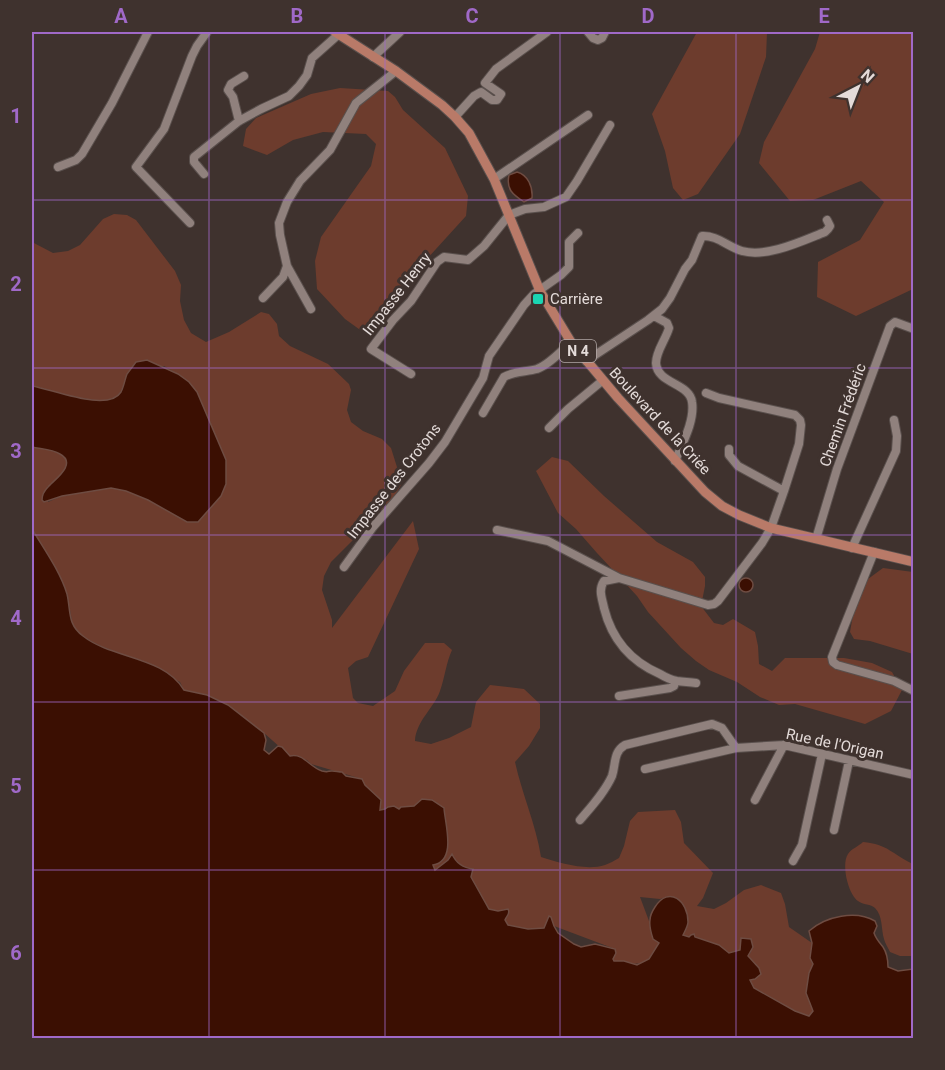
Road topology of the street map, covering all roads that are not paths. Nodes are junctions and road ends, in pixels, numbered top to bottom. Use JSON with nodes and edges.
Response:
{"nodes":[{"id":1,"x":148,"y":32,"type":"edge"},
{"id":2,"x":207,"y":32,"type":"edge"},
{"id":3,"x":400,"y":32,"type":"edge"},
{"id":4,"x":547,"y":32,"type":"edge"},
{"id":5,"x":588,"y":32,"type":"edge"},
{"id":6,"x":605,"y":32,"type":"edge"},
{"id":7,"x":337,"y":33,"type":"edge"},
{"id":8,"x":373,"y":57,"type":"junction"},
{"id":9,"x":396,"y":71,"type":"junction"},
{"id":10,"x":244,"y":76,"type":"dead end"},
{"id":11,"x":588,"y":115,"type":"dead end"},
{"id":12,"x":455,"y":117,"type":"junction"},
{"id":13,"x":239,"y":121,"type":"junction"},
{"id":14,"x":610,"y":124,"type":"dead end"},
{"id":15,"x":58,"y":167,"type":"dead end"},
{"id":16,"x":204,"y":174,"type":"dead end"},
{"id":17,"x":494,"y":179,"type":"junction"},
{"id":18,"x":509,"y":215,"type":"junction"},
{"id":19,"x":827,"y":220,"type":"dead end"},
{"id":20,"x":190,"y":224,"type":"dead end"},
{"id":21,"x":578,"y":233,"type":"dead end"},
{"id":22,"x":287,"y":266,"type":"junction"},
{"id":23,"x":540,"y":291,"type":"junction"},
{"id":24,"x":263,"y":298,"type":"dead end"},
{"id":25,"x":311,"y":309,"type":"dead end"},
{"id":26,"x":654,"y":316,"type":"junction"},
{"id":27,"x":914,"y":329,"type":"edge"},
{"id":28,"x":571,"y":342,"type":"junction"},
{"id":29,"x":586,"y":361,"type":"junction"},
{"id":30,"x":411,"y":374,"type":"dead end"},
{"id":31,"x":602,"y":381,"type":"junction"},
{"id":32,"x":706,"y":393,"type":"dead end"},
{"id":33,"x":483,"y":413,"type":"dead end"},
{"id":34,"x":894,"y":420,"type":"dead end"},
{"id":35,"x":549,"y":428,"type":"dead end"},
{"id":36,"x":729,"y":449,"type":"dead end"},
{"id":37,"x":675,"y":461,"type":"junction"},
{"id":38,"x":784,"y":491,"type":"junction"},
{"id":39,"x":771,"y":528,"type":"junction"},
{"id":40,"x":497,"y":530,"type":"dead end"},
{"id":41,"x":816,"y":539,"type":"junction"},
{"id":42,"x":852,"y":548,"type":"junction"},
{"id":43,"x":874,"y":552,"type":"junction"},
{"id":44,"x":914,"y":562,"type":"edge"},
{"id":45,"x":344,"y":567,"type":"dead end"},
{"id":46,"x":619,"y":578,"type":"junction"},
{"id":47,"x":675,"y":681,"type":"junction"},
{"id":48,"x":696,"y":683,"type":"dead end"},
{"id":49,"x":914,"y":691,"type":"edge"},
{"id":50,"x":619,"y":696,"type":"dead end"},
{"id":51,"x":784,"y":746,"type":"junction"},
{"id":52,"x":736,"y":748,"type":"junction"},
{"id":53,"x":822,"y":754,"type":"junction"},
{"id":54,"x":849,"y":760,"type":"junction"},
{"id":55,"x":645,"y":769,"type":"dead end"},
{"id":56,"x":914,"y":775,"type":"edge"},
{"id":57,"x":755,"y":800,"type":"dead end"},
{"id":58,"x":580,"y":820,"type":"dead end"},
{"id":59,"x":834,"y":830,"type":"dead end"},
{"id":60,"x":793,"y":861,"type":"dead end"}],
"edges":[{"from":1,"to":15,"type":"street"},
{"from":2,"to":20,"type":"street"},
{"from":3,"to":8,"type":"street"},
{"from":4,"to":12,"type":"street"},
{"from":5,"to":6,"type":"street"},
{"from":7,"to":8,"type":"main road","name":"Boulevard de la Criée","number":"N 4"},
{"from":7,"to":13,"type":"street"},
{"from":8,"to":9,"type":"main road","name":"Boulevard de la Criée","number":"N 4"},
{"from":9,"to":12,"type":"main road","name":"Boulevard de la Criée","number":"N 4"},
{"from":9,"to":22,"type":"street"},
{"from":10,"to":13,"type":"street"},
{"from":11,"to":17,"type":"street"},
{"from":12,"to":17,"type":"main road","name":"Boulevard de la Criée","number":"N 4"},
{"from":13,"to":16,"type":"street"},
{"from":14,"to":18,"type":"street"},
{"from":17,"to":18,"type":"main road","name":"Boulevard de la Criée","number":"N 4"},
{"from":18,"to":23,"type":"main road","name":"Boulevard de la Criée","number":"N 4"},
{"from":18,"to":30,"type":"street","name":"Impasse Henry"},
{"from":19,"to":26,"type":"street"},
{"from":21,"to":23,"type":"street","name":"Impasse des Crotons"},
{"from":22,"to":24,"type":"street"},
{"from":22,"to":25,"type":"street"},
{"from":23,"to":28,"type":"main road","name":"Boulevard de la Criée","number":"N 4"},
{"from":23,"to":45,"type":"street","name":"Impasse des Crotons"},
{"from":26,"to":29,"type":"street"},
{"from":26,"to":37,"type":"street"},
{"from":27,"to":41,"type":"street","name":"Chemin Frédéric"},
{"from":28,"to":29,"type":"main road","name":"Boulevard de la Criée","number":"N 4"},
{"from":28,"to":33,"type":"street"},
{"from":29,"to":31,"type":"main road","name":"Boulevard de la Criée","number":"N 4"},
{"from":31,"to":35,"type":"street"},
{"from":31,"to":37,"type":"main road","name":"Boulevard de la Criée","number":"N 4"},
{"from":32,"to":38,"type":"street"},
{"from":34,"to":42,"type":"street"},
{"from":36,"to":38,"type":"street"},
{"from":37,"to":39,"type":"main road","name":"Boulevard de la Criée","number":"N 4"},
{"from":38,"to":39,"type":"street"},
{"from":39,"to":41,"type":"main road","name":"Boulevard de la Criée","number":"N 4"},
{"from":39,"to":46,"type":"street"},
{"from":40,"to":46,"type":"street"},
{"from":41,"to":42,"type":"main road","name":"Boulevard de la Criée","number":"N 4"},
{"from":42,"to":43,"type":"main road","name":"Boulevard de la Criée","number":"N 4"},
{"from":43,"to":44,"type":"main road","name":"Boulevard de la Criée","number":"N 4"},
{"from":43,"to":49,"type":"street"},
{"from":46,"to":47,"type":"street"},
{"from":47,"to":48,"type":"street"},
{"from":47,"to":50,"type":"street"},
{"from":51,"to":52,"type":"street","name":"Rue de l'Origan"},
{"from":51,"to":53,"type":"street","name":"Rue de l'Origan"},
{"from":51,"to":57,"type":"street"},
{"from":52,"to":55,"type":"street","name":"Rue de l'Origan"},
{"from":52,"to":58,"type":"street"},
{"from":53,"to":54,"type":"street","name":"Rue de l'Origan"},
{"from":53,"to":60,"type":"street"},
{"from":54,"to":56,"type":"street","name":"Rue de l'Origan"},
{"from":54,"to":59,"type":"street"}]}
